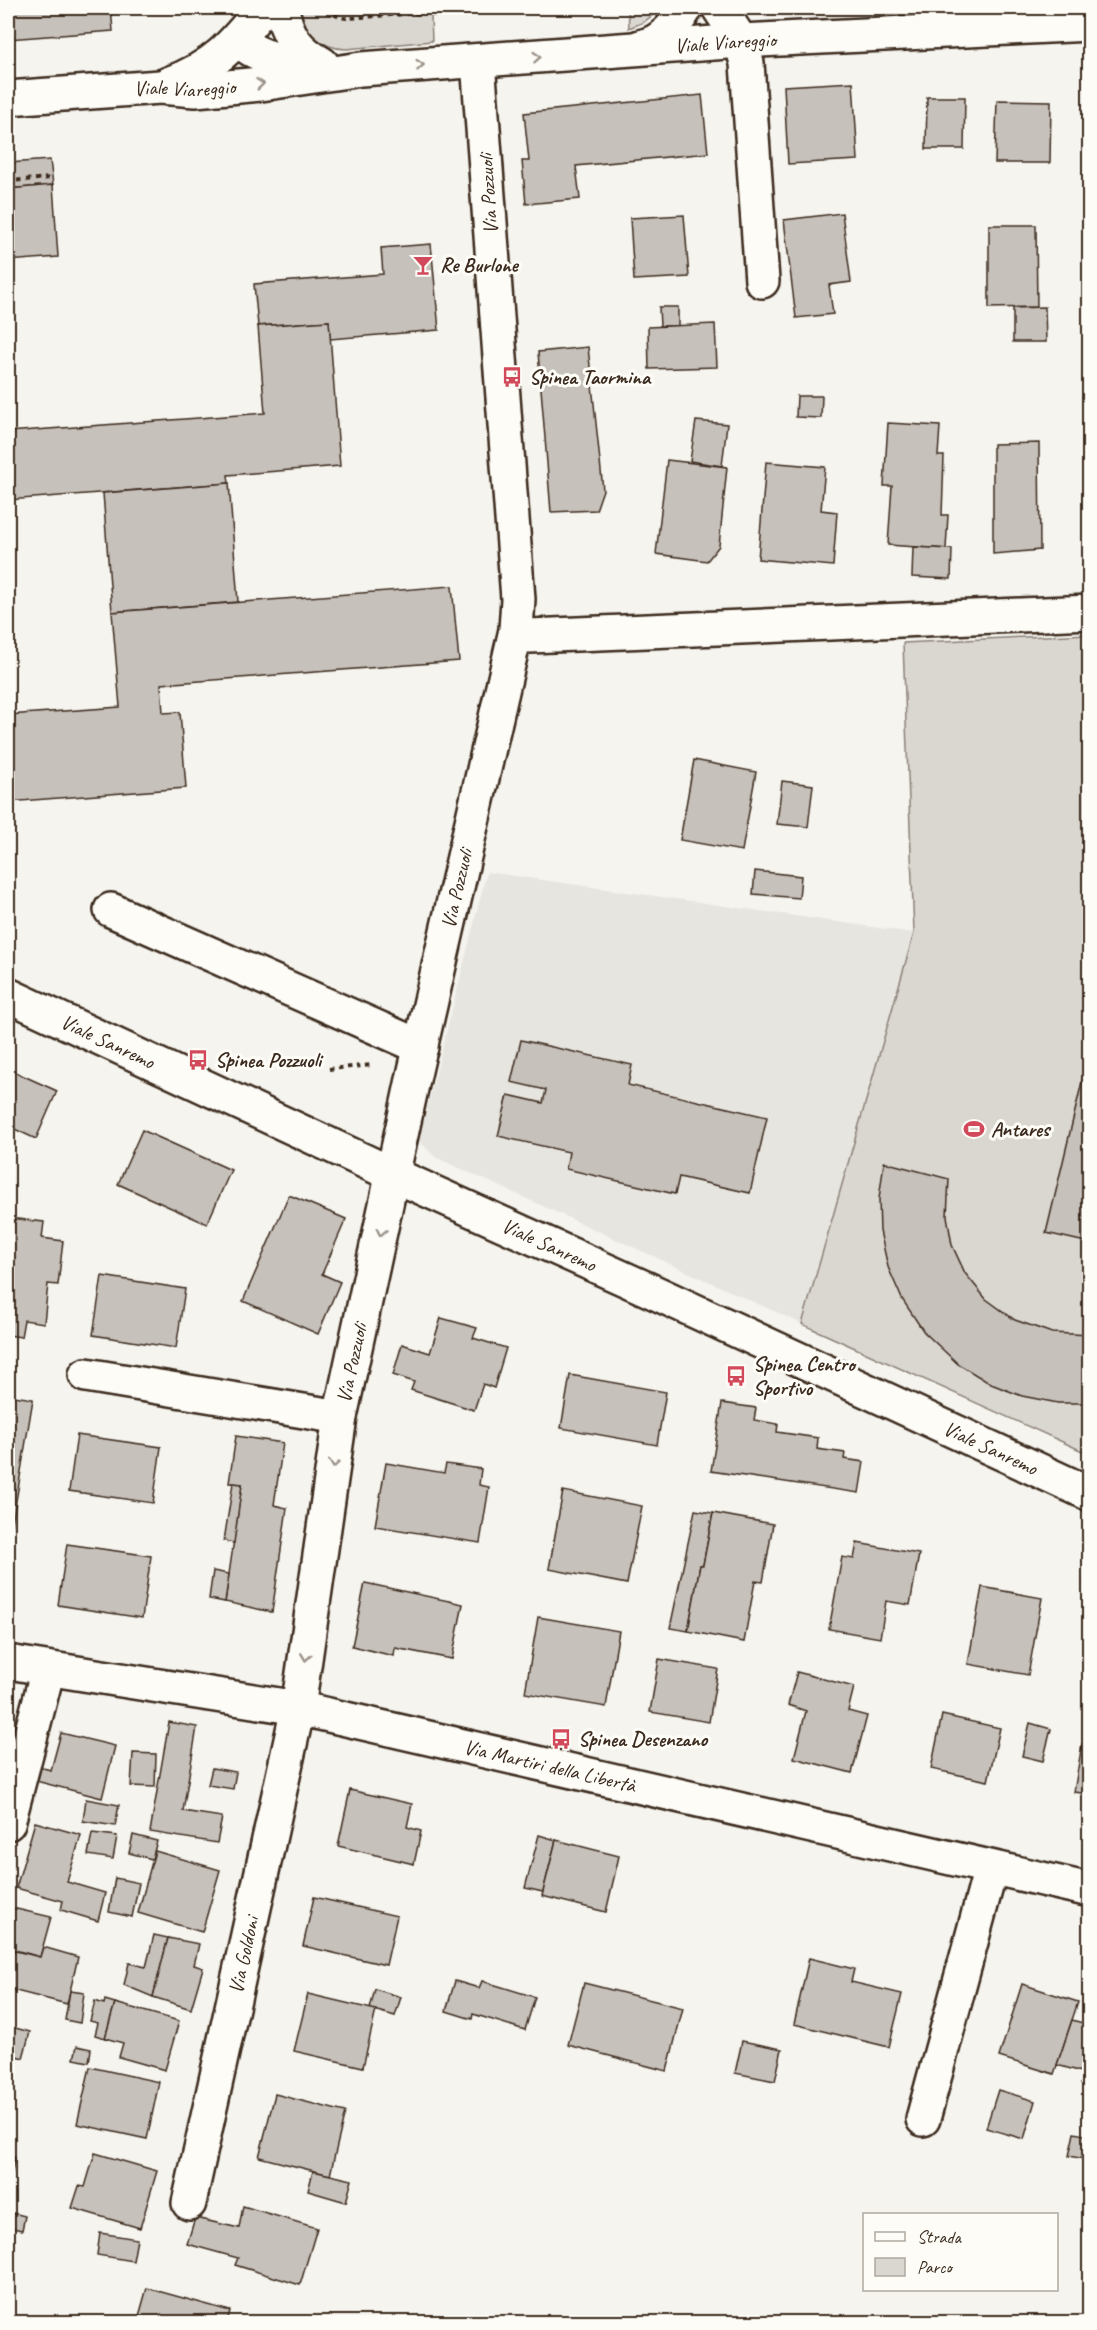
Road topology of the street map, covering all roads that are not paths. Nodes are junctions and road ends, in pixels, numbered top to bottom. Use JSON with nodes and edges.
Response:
{"nodes":[{"id":1,"x":263,"y":8,"type":"edge"},
{"id":2,"x":282,"y":8,"type":"edge"},
{"id":3,"x":686,"y":8,"type":"edge"},
{"id":4,"x":719,"y":8,"type":"edge"},
{"id":5,"x":237,"y":23,"type":"edge"},
{"id":6,"x":1089,"y":24,"type":"edge"},
{"id":7,"x":741,"y":41,"type":"junction"},
{"id":8,"x":626,"y":50,"type":"junction"},
{"id":9,"x":478,"y":61,"type":"junction"},
{"id":10,"x":322,"y":64,"type":"junction"},
{"id":11,"x":361,"y":69,"type":"junction"},
{"id":12,"x":160,"y":87,"type":"junction"},
{"id":13,"x":8,"y":98,"type":"edge"},
{"id":14,"x":762,"y":281,"type":"dead end"},
{"id":15,"x":1089,"y":612,"type":"edge"},
{"id":16,"x":516,"y":630,"type":"junction"},
{"id":17,"x":111,"y":910,"type":"dead end"},
{"id":18,"x":8,"y":995,"type":"edge"},
{"id":19,"x":421,"y":1047,"type":"junction"},
{"id":20,"x":392,"y":1174,"type":"junction"},
{"id":21,"x":86,"y":1375,"type":"dead end"},
{"id":22,"x":340,"y":1417,"type":"junction"},
{"id":23,"x":1089,"y":1494,"type":"edge"},
{"id":24,"x":8,"y":1662,"type":"edge"},
{"id":25,"x":48,"y":1669,"type":"junction"},
{"id":26,"x":298,"y":1708,"type":"junction"},
{"id":27,"x":8,"y":1823,"type":"edge"},
{"id":28,"x":991,"y":1868,"type":"junction"},
{"id":29,"x":1089,"y":1890,"type":"edge"},
{"id":30,"x":923,"y":2119,"type":"dead end"},
{"id":31,"x":189,"y":2203,"type":"dead end"}],
"edges":[{"from":1,"to":5,"type":"street"},
{"from":2,"to":10,"type":"street"},
{"from":3,"to":8,"type":"street"},
{"from":4,"to":7,"type":"street"},
{"from":5,"to":10,"type":"street","name":"Viale Viareggio"},
{"from":5,"to":12,"type":"street"},
{"from":6,"to":7,"type":"street","name":"Viale Viareggio"},
{"from":7,"to":8,"type":"street","name":"Viale Viareggio"},
{"from":7,"to":14,"type":"street"},
{"from":9,"to":8,"type":"street","name":"Viale Viareggio","one_way":true},
{"from":11,"to":9,"type":"street","name":"Viale Viareggio","one_way":true},
{"from":9,"to":16,"type":"street","name":"Via Pozzuoli"},
{"from":10,"to":11,"type":"street","name":"Viale Viareggio"},
{"from":12,"to":11,"type":"street","name":"Viale Viareggio","one_way":true},
{"from":12,"to":13,"type":"street","name":"Viale Viareggio"},
{"from":15,"to":16,"type":"street"},
{"from":16,"to":19,"type":"street","name":"Via Pozzuoli"},
{"from":17,"to":19,"type":"street"},
{"from":18,"to":20,"type":"street","name":"Viale Sanremo"},
{"from":19,"to":20,"type":"street","name":"Via Pozzuoli"},
{"from":20,"to":22,"type":"street","name":"Via Pozzuoli","one_way":true},
{"from":20,"to":23,"type":"street","name":"Viale Sanremo"},
{"from":21,"to":22,"type":"street"},
{"from":22,"to":26,"type":"street","name":"Via Pozzuoli","one_way":true},
{"from":24,"to":25,"type":"street","name":"Via Martiri della Libertà"},
{"from":25,"to":26,"type":"street","name":"Via Martiri della Libertà"},
{"from":25,"to":27,"type":"street"},
{"from":26,"to":28,"type":"street","name":"Via Martiri della Libertà"},
{"from":26,"to":31,"type":"street","name":"Via Goldoni"},
{"from":28,"to":29,"type":"street","name":"Via Martiri della Libertà"},
{"from":28,"to":30,"type":"street"}]}
